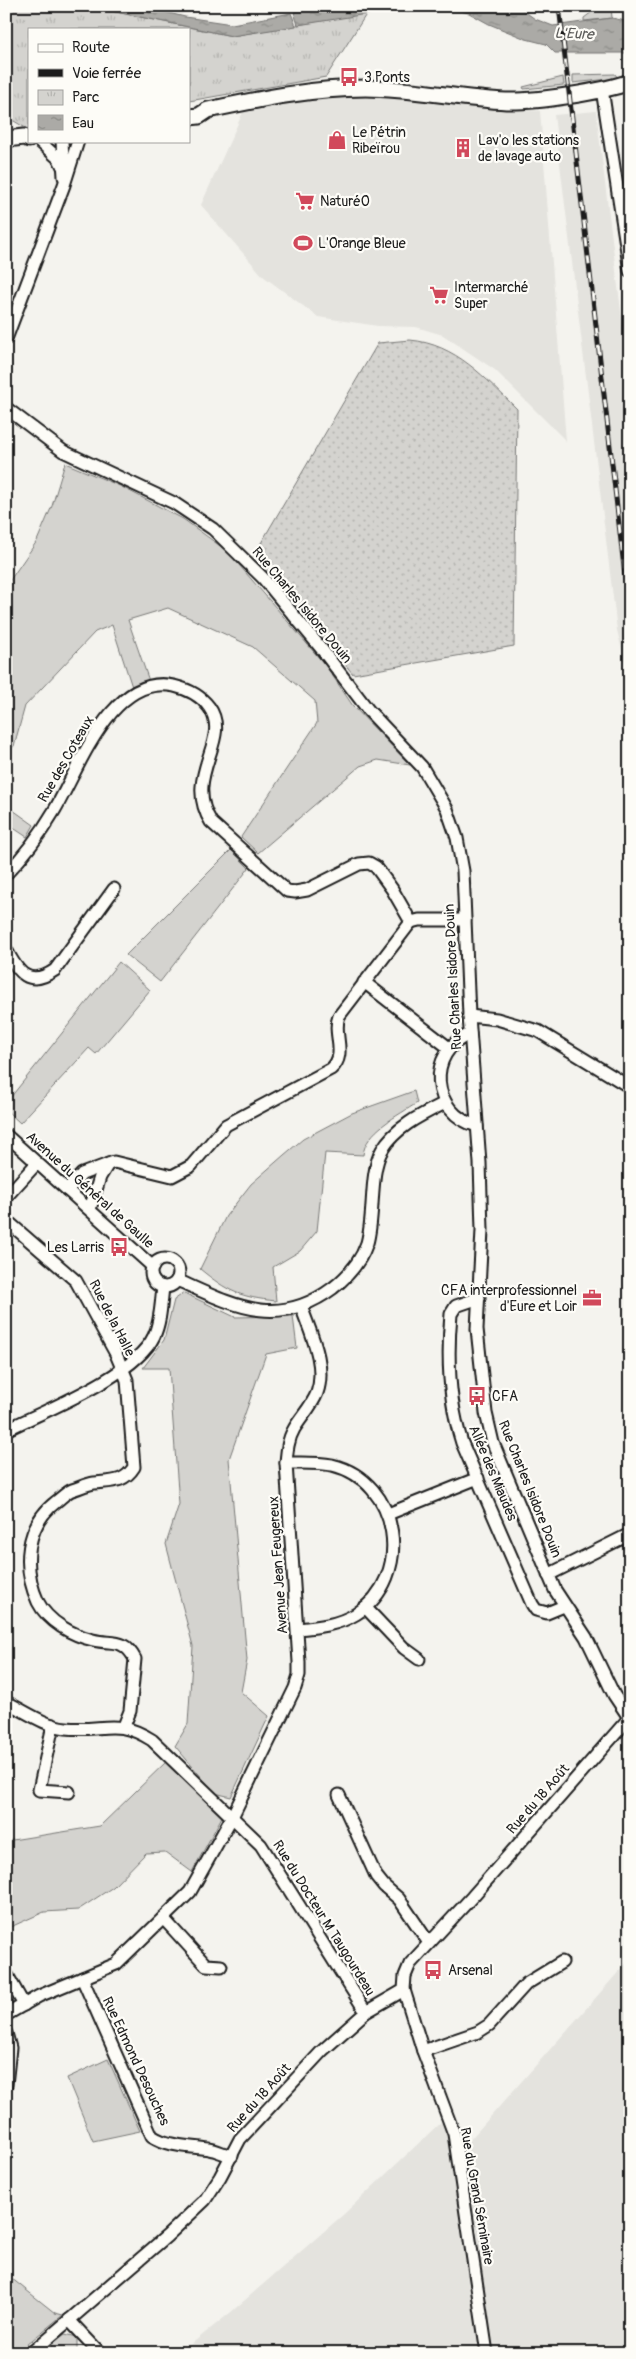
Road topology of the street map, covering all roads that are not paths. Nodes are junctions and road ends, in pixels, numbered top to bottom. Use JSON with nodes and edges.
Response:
{"nodes":[{"id":1,"x":630,"y":82,"type":"edge"},
{"id":2,"x":602,"y":89,"type":"junction"},
{"id":3,"x":190,"y":107,"type":"edge"},
{"id":4,"x":208,"y":110,"type":"junction"},
{"id":5,"x":190,"y":117,"type":"edge"},
{"id":6,"x":28,"y":138,"type":"edge"},
{"id":7,"x":6,"y":139,"type":"edge"},
{"id":8,"x":36,"y":142,"type":"edge"},
{"id":9,"x":62,"y":142,"type":"edge"},
{"id":10,"x":78,"y":142,"type":"edge"},
{"id":11,"x":64,"y":169,"type":"junction"},
{"id":12,"x":64,"y":185,"type":"junction"},
{"id":13,"x":630,"y":270,"type":"edge"},
{"id":14,"x":6,"y":339,"type":"edge"},
{"id":15,"x":6,"y":408,"type":"edge"},
{"id":16,"x":6,"y":874,"type":"edge"},
{"id":17,"x":114,"y":889,"type":"dead end"},
{"id":18,"x":465,"y":920,"type":"junction"},
{"id":19,"x":411,"y":922,"type":"junction"},
{"id":20,"x":6,"y":950,"type":"edge"},
{"id":21,"x":364,"y":982,"type":"junction"},
{"id":22,"x":469,"y":1016,"type":"junction"},
{"id":23,"x":470,"y":1034,"type":"junction"},
{"id":24,"x":449,"y":1048,"type":"junction"},
{"id":25,"x":630,"y":1087,"type":"edge"},
{"id":26,"x":445,"y":1103,"type":"junction"},
{"id":27,"x":477,"y":1126,"type":"junction"},
{"id":28,"x":6,"y":1136,"type":"edge"},
{"id":29,"x":37,"y":1163,"type":"junction"},
{"id":30,"x":108,"y":1164,"type":"junction"},
{"id":31,"x":67,"y":1190,"type":"junction"},
{"id":32,"x":6,"y":1197,"type":"edge"},
{"id":33,"x":90,"y":1209,"type":"junction"},
{"id":34,"x":6,"y":1220,"type":"edge"},
{"id":35,"x":153,"y":1267,"type":"junction"},
{"id":36,"x":177,"y":1280,"type":"junction"},
{"id":37,"x":164,"y":1287,"type":"junction"},
{"id":38,"x":479,"y":1298,"type":"junction"},
{"id":39,"x":301,"y":1306,"type":"junction"},
{"id":40,"x":122,"y":1372,"type":"junction"},
{"id":41,"x":6,"y":1430,"type":"edge"},
{"id":42,"x":286,"y":1463,"type":"junction"},
{"id":43,"x":478,"y":1478,"type":"junction"},
{"id":44,"x":388,"y":1514,"type":"junction"},
{"id":45,"x":630,"y":1534,"type":"edge"},
{"id":46,"x":548,"y":1575,"type":"junction"},
{"id":47,"x":564,"y":1606,"type":"junction"},
{"id":48,"x":364,"y":1607,"type":"junction"},
{"id":49,"x":298,"y":1629,"type":"junction"},
{"id":50,"x":418,"y":1659,"type":"dead end"},
{"id":51,"x":6,"y":1702,"type":"edge"},
{"id":52,"x":629,"y":1718,"type":"edge"},
{"id":53,"x":53,"y":1725,"type":"junction"},
{"id":54,"x":124,"y":1726,"type":"junction"},
{"id":55,"x":69,"y":1792,"type":"dead end"},
{"id":56,"x":339,"y":1796,"type":"dead end"},
{"id":57,"x":232,"y":1816,"type":"junction"},
{"id":58,"x":163,"y":1918,"type":"junction"},
{"id":59,"x":429,"y":1943,"type":"junction"},
{"id":60,"x":562,"y":1962,"type":"dead end"},
{"id":61,"x":221,"y":1966,"type":"dead end"},
{"id":62,"x":6,"y":1973,"type":"edge"},
{"id":63,"x":82,"y":1978,"type":"junction"},
{"id":64,"x":404,"y":1990,"type":"junction"},
{"id":65,"x":24,"y":2005,"type":"junction"},
{"id":66,"x":366,"y":2012,"type":"junction"},
{"id":67,"x":6,"y":2015,"type":"edge"},
{"id":68,"x":6,"y":2033,"type":"edge"},
{"id":69,"x":423,"y":2051,"type":"junction"},
{"id":70,"x":6,"y":2085,"type":"edge"},
{"id":71,"x":232,"y":2156,"type":"junction"},
{"id":72,"x":70,"y":2320,"type":"junction"},
{"id":73,"x":31,"y":2353,"type":"edge"},
{"id":74,"x":100,"y":2353,"type":"edge"},
{"id":75,"x":487,"y":2353,"type":"edge"}],
"edges":[{"from":1,"to":2,"type":"main road"},
{"from":2,"to":4,"type":"main road"},
{"from":2,"to":13,"type":"street"},
{"from":3,"to":4,"type":"main road"},
{"from":4,"to":5,"type":"main road"},
{"from":6,"to":7,"type":"main road"},
{"from":8,"to":11,"type":"street"},
{"from":9,"to":11,"type":"street"},
{"from":10,"to":12,"type":"street"},
{"from":11,"to":12,"type":"street"},
{"from":12,"to":14,"type":"street"},
{"from":15,"to":18,"type":"street","name":"Rue Charles Isidore Douin"},
{"from":16,"to":19,"type":"street","name":"Rue des Coteaux"},
{"from":17,"to":20,"type":"street"},
{"from":18,"to":19,"type":"street"},
{"from":18,"to":22,"type":"street","name":"Rue Charles Isidore Douin"},
{"from":19,"to":21,"type":"street"},
{"from":21,"to":24,"type":"street"},
{"from":21,"to":30,"type":"street"},
{"from":22,"to":23,"type":"street","name":"Rue Charles Isidore Douin"},
{"from":22,"to":25,"type":"street"},
{"from":23,"to":24,"type":"street"},
{"from":23,"to":27,"type":"street","name":"Rue Charles Isidore Douin"},
{"from":24,"to":26,"type":"street"},
{"from":26,"to":27,"type":"street"},
{"from":26,"to":39,"type":"street"},
{"from":27,"to":38,"type":"street","name":"Rue Charles Isidore Douin"},
{"from":28,"to":29,"type":"street","name":"Avenue du Général de Gaulle"},
{"from":29,"to":31,"type":"street","name":"Avenue du Général de Gaulle"},
{"from":29,"to":32,"type":"street"},
{"from":30,"to":31,"type":"street"},
{"from":30,"to":33,"type":"street"},
{"from":31,"to":33,"type":"street","name":"Avenue du Général de Gaulle"},
{"from":33,"to":35,"type":"street","name":"Avenue du Général de Gaulle"},
{"from":34,"to":40,"type":"street","name":"Rue de la Halle"},
{"from":35,"to":36,"type":"street"},
{"from":35,"to":37,"type":"street"},
{"from":36,"to":37,"type":"street"},
{"from":36,"to":39,"type":"street"},
{"from":37,"to":40,"type":"street"},
{"from":38,"to":43,"type":"street","name":"Allée des Miaudes"},
{"from":38,"to":46,"type":"street","name":"Rue Charles Isidore Douin"},
{"from":39,"to":42,"type":"street","name":"Avenue Jean Feugereux"},
{"from":40,"to":41,"type":"street"},
{"from":40,"to":54,"type":"street","name":"Rue de la Halle"},
{"from":42,"to":44,"type":"street"},
{"from":42,"to":49,"type":"street","name":"Avenue Jean Feugereux"},
{"from":43,"to":44,"type":"street"},
{"from":43,"to":47,"type":"street","name":"Allée des Miaudes"},
{"from":44,"to":48,"type":"street"},
{"from":45,"to":46,"type":"street"},
{"from":46,"to":47,"type":"street","name":"Rue Charles Isidore Douin"},
{"from":47,"to":52,"type":"street","name":"Rue Charles Isidore Douin"},
{"from":48,"to":49,"type":"street"},
{"from":48,"to":50,"type":"street"},
{"from":49,"to":57,"type":"street","name":"Avenue Jean Feugereux"},
{"from":51,"to":53,"type":"street","name":"Rue du Docteur M Taugourdeau"},
{"from":52,"to":59,"type":"street","name":"Rue du 18 Août"},
{"from":53,"to":54,"type":"street","name":"Rue du Docteur M Taugourdeau"},
{"from":53,"to":55,"type":"street"},
{"from":54,"to":57,"type":"street","name":"Rue du Docteur M Taugourdeau"},
{"from":56,"to":59,"type":"street"},
{"from":57,"to":58,"type":"street","name":"Avenue Jean Feugereux"},
{"from":57,"to":66,"type":"street","name":"Rue du Docteur M Taugourdeau"},
{"from":58,"to":61,"type":"street"},
{"from":58,"to":63,"type":"street","name":"Avenue Jean Feugereux"},
{"from":59,"to":64,"type":"street","name":"Rue du 18 Août"},
{"from":60,"to":69,"type":"street"},
{"from":62,"to":65,"type":"street"},
{"from":63,"to":65,"type":"street","name":"Avenue Jean Feugereux"},
{"from":63,"to":71,"type":"street","name":"Rue Edmond Desouches"},
{"from":64,"to":66,"type":"street","name":"Rue du 18 Août"},
{"from":64,"to":69,"type":"street","name":"Rue du Grand Séminaire"},
{"from":65,"to":67,"type":"street","name":"Avenue Jean Feugereux"},
{"from":66,"to":71,"type":"street","name":"Rue du 18 Août"},
{"from":68,"to":70,"type":"street"},
{"from":69,"to":75,"type":"street","name":"Rue du Grand Séminaire"},
{"from":71,"to":72,"type":"street","name":"Rue du 18 Août"},
{"from":72,"to":73,"type":"street","name":"Rue du 18 Août"},
{"from":72,"to":74,"type":"street"}]}
